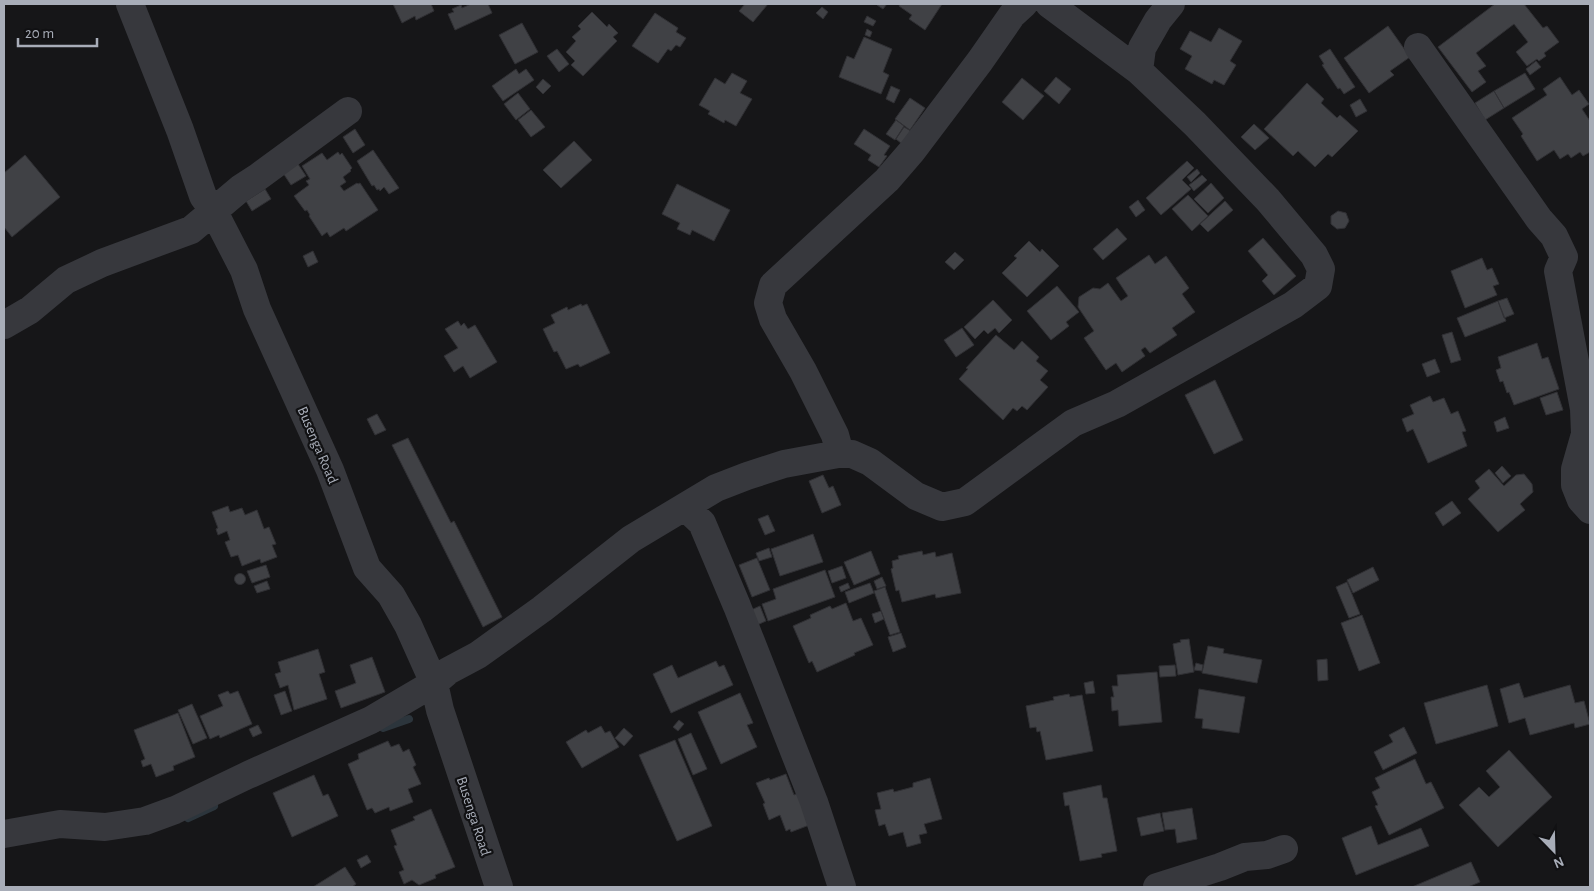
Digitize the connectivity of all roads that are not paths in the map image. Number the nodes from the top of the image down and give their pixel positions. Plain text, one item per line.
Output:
1 (130, 4) edge
2 (1024, 4) edge
3 (1049, 4) edge
4 (1171, 4) edge
5 (1418, 47) dead end
6 (1138, 71) junction
7 (348, 110) dead end
8 (213, 210) junction
9 (4, 324) edge
10 (838, 454) junction
11 (685, 507) junction
12 (1590, 510) edge
13 (434, 683) junction
14 (4, 834) edge
15 (1284, 849) dead end
16 (499, 887) edge
17 (842, 887) edge
18 (1157, 887) edge

1 - 8 street, Busenga Road
2 - 10 street
3 - 6 street
4 - 6 street
5 - 12 street
6 - 10 street
7 - 8 street
8 - 9 street
8 - 13 street, Busenga Road
10 - 11 street
11 - 13 street
11 - 17 street
13 - 14 street
13 - 16 street, Busenga Road
15 - 18 street

